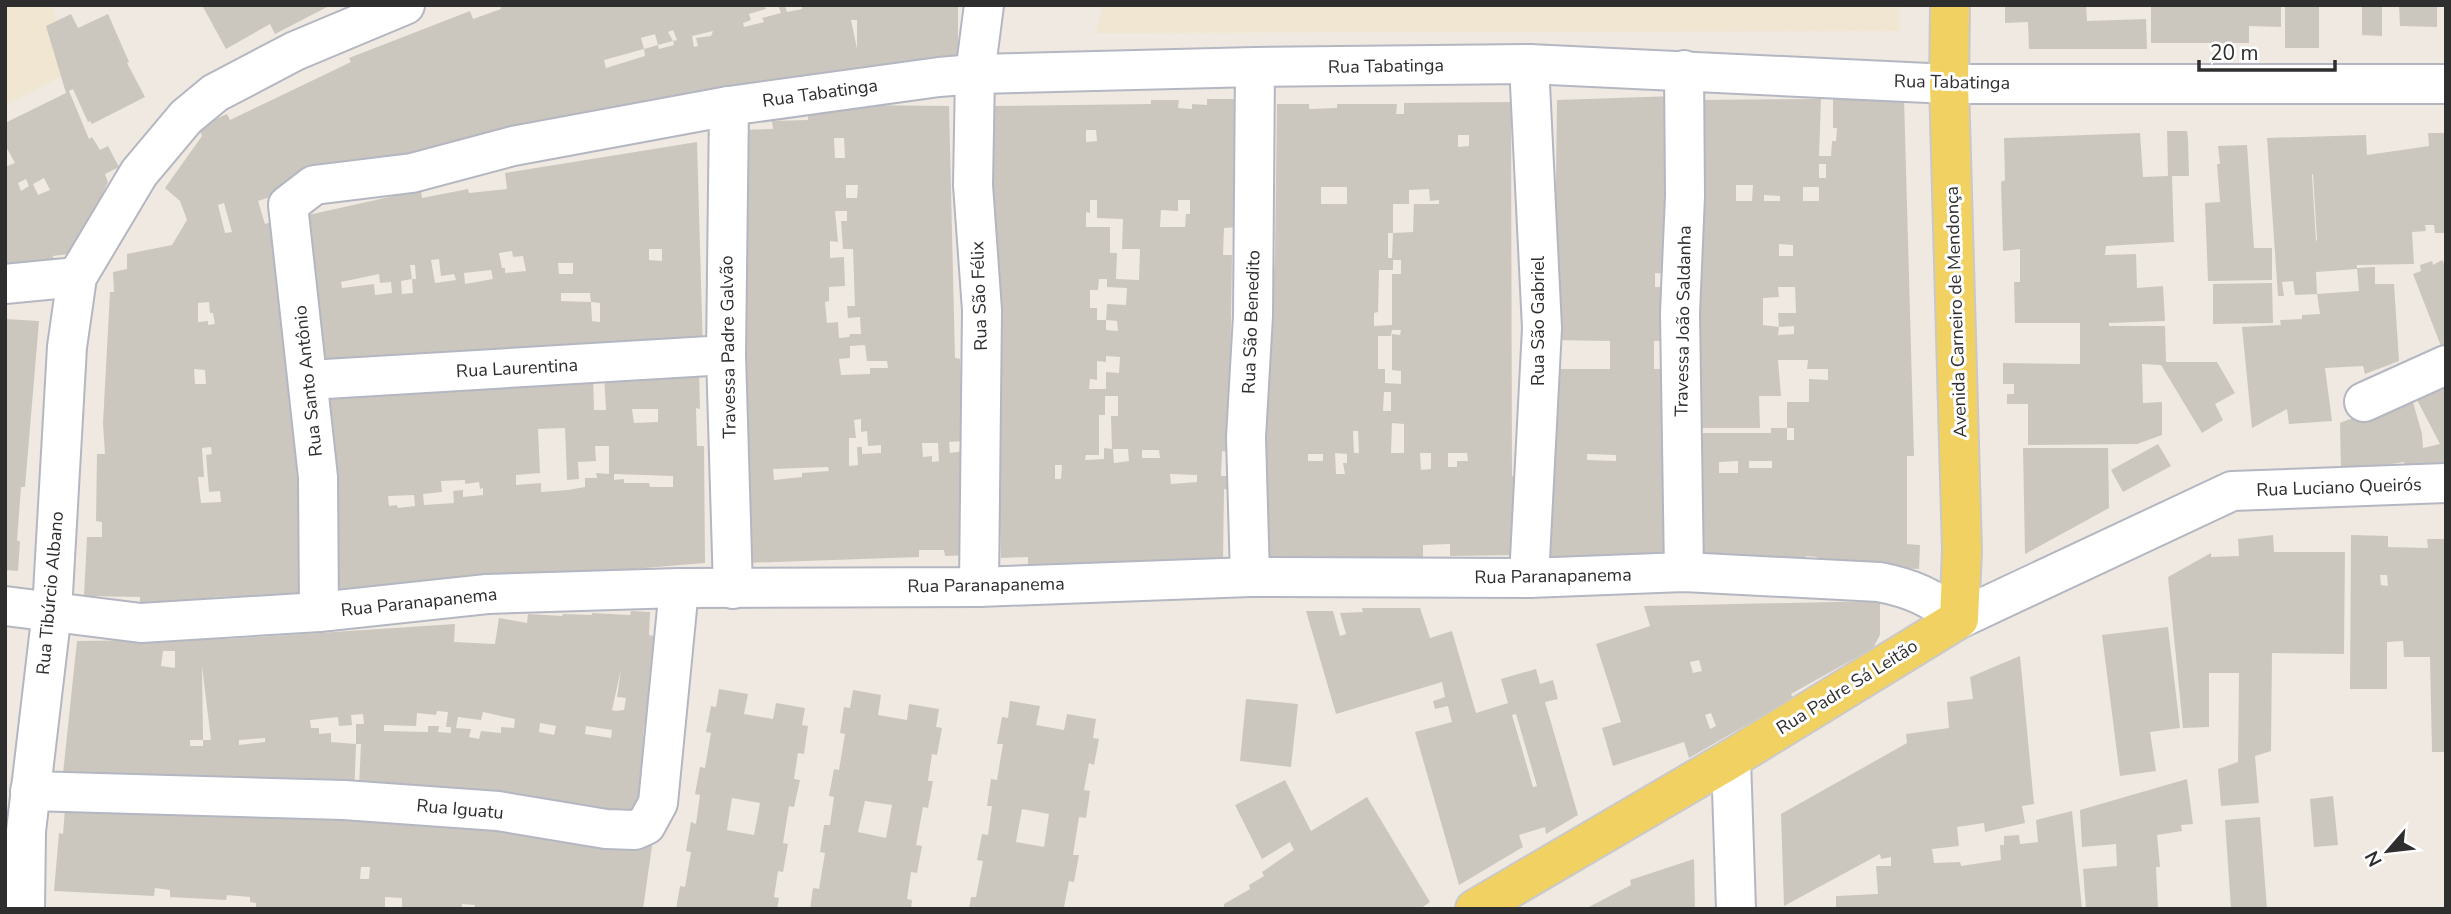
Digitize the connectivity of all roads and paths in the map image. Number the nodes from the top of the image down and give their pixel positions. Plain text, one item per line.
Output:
1 (405, 5) edge
2 (984, 5) edge
3 (1951, 5) edge
4 (1530, 64) junction
5 (1255, 67) junction
6 (1684, 70) junction
7 (975, 74) junction
8 (1949, 84) junction
9 (2446, 84) edge
10 (729, 106) junction
11 (335, 183) joint
12 (77, 277) junction
13 (5, 284) edge
14 (726, 355) junction
15 (2446, 365) edge
16 (309, 380) junction
17 (2364, 402) dead end
18 (2446, 483) edge
19 (2232, 491) joint
20 (1684, 572) junction
21 (1250, 577) junction
22 (1529, 578) junction
23 (979, 587) junction
24 (679, 588) junction
25 (733, 589) junction
26 (5, 606) edge
27 (52, 611) junction
28 (319, 612) junction
29 (1959, 619) junction
30 (1731, 759) junction
31 (30, 791) junction
32 (16, 831) edge
33 (25, 909) edge
34 (1475, 909) edge
35 (1736, 909) edge

1 - 12 street
2 - 7 street, Rua São Félix
3 - 8 main road, Avenida Carneiro de Mendonça
4 - 5 street, Rua Tabatinga
4 - 6 street, Rua Tabatinga
4 - 22 street, Rua São Gabriel
5 - 7 street, Rua Tabatinga
5 - 21 street, Rua São Benedito
6 - 8 street, Rua Tabatinga
6 - 20 street, Travessa João Saldanha
7 - 10 street, Rua Tabatinga
7 - 23 street, Rua São Félix
8 - 9 street, Rua Tabatinga
8 - 29 main road, Avenida Carneiro de Mendonça
10 - 11 street, Rua Tabatinga
10 - 14 street, Travessa Padre Galvão
11 - 16 street, Rua Santo Antônio
12 - 13 street
12 - 27 street, Rua Tibúrcio Albano
14 - 16 street, Rua Laurentina
14 - 25 street, Travessa Padre Galvão
15 - 17 street
16 - 28 street, Rua Santo Antônio
18 - 19 street, Rua Luciano Queirós
19 - 29 street, Rua Padre Sá Leitão
20 - 22 street, Rua Paranapanema
20 - 29 street, Rua Paranapanema
21 - 22 street, Rua Paranapanema
21 - 23 street, Rua Paranapanema
23 - 25 street, Rua Paranapanema
24 - 25 street, Rua Paranapanema
24 - 28 street, Rua Paranapanema
24 - 31 street, Rua Iguatu
26 - 27 street, Rua Paranapanema
27 - 28 street, Rua Paranapanema
27 - 31 street, Rua Tibúrcio Albano
29 - 30 main road, Rua Padre Sá Leitão
30 - 34 main road, Rua Padre Sá Leitão
30 - 35 street
31 - 32 street, Rua Tibúrcio Albano
32 - 33 street, Rua Tibúrcio Albano

